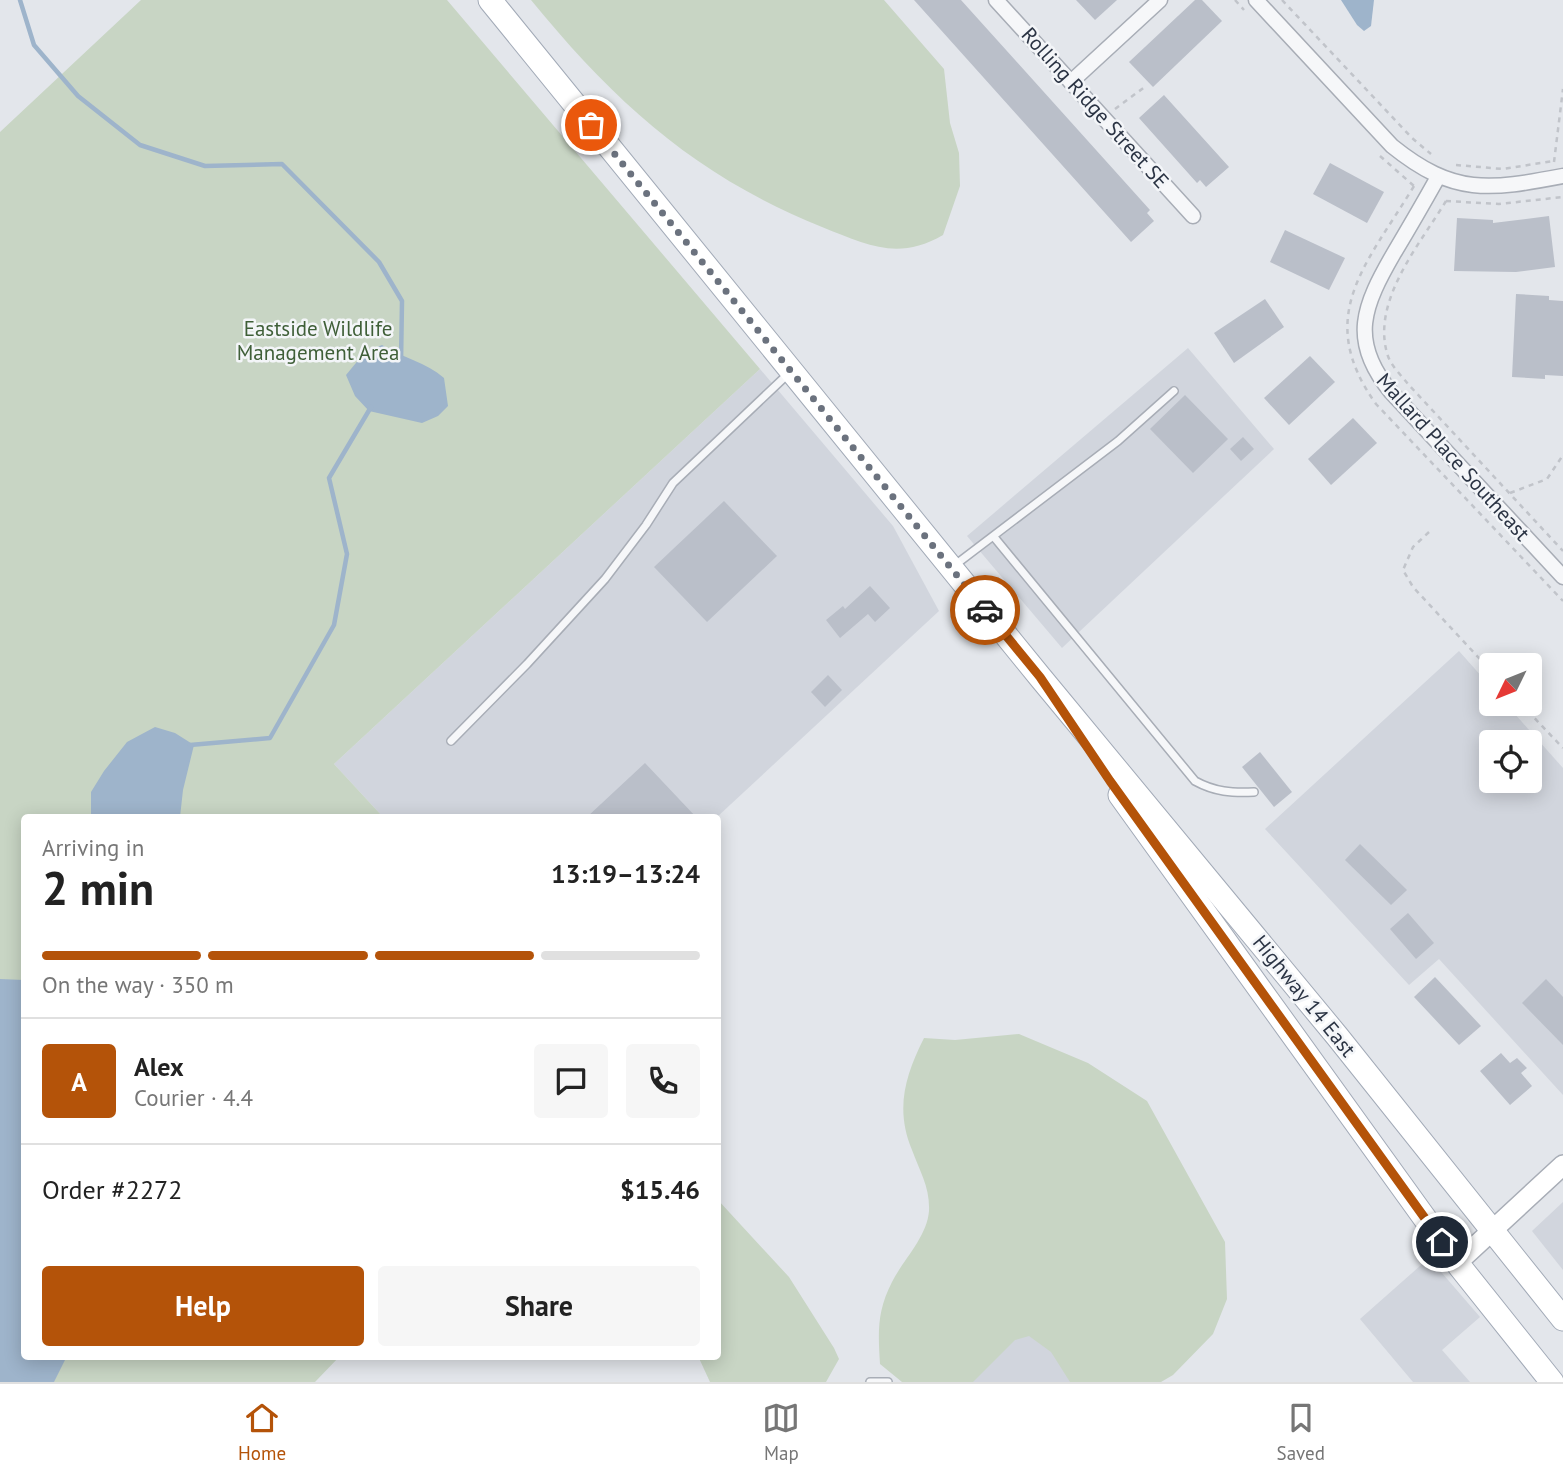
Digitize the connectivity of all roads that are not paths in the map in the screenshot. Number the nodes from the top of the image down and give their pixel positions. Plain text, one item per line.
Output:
1 (490, 0) edge
2 (996, 0) edge
3 (1160, 0) edge
4 (1256, 0) edge
5 (1071, 82) junction
6 (1563, 176) edge
7 (1438, 177) junction
8 (1194, 216) dead end
9 (791, 371) junction
10 (1174, 391) dead end
11 (994, 537) junction
12 (951, 568) junction
13 (1563, 577) edge
14 (1040, 677) junction
15 (451, 741) dead end
16 (1254, 792) dead end
17 (1563, 1165) edge
18 (1493, 1230) junction
19 (1457, 1263) junction
20 (1563, 1319) edge
21 (870, 1382) edge
22 (888, 1382) edge
23 (1552, 1382) edge

1 - 9 main road, Highway 14 East
2 - 5 street, Rolling Ridge Street SE
3 - 5 street
4 - 7 street
5 - 8 street, Rolling Ridge Street SE
6 - 7 street
7 - 13 street, Mallard Place Southeast
9 - 12 main road, Highway 14 East
9 - 15 lane
10 - 11 lane
11 - 12 lane
11 - 16 lane
12 - 14 main road, Highway 14 East
14 - 18 main road, Highway 14 East
14 - 19 main road, Highway 14 East
17 - 18 street
18 - 19 street
18 - 20 main road, Highway 14 East
19 - 23 main road, Highway 14 East
21 - 22 lane

